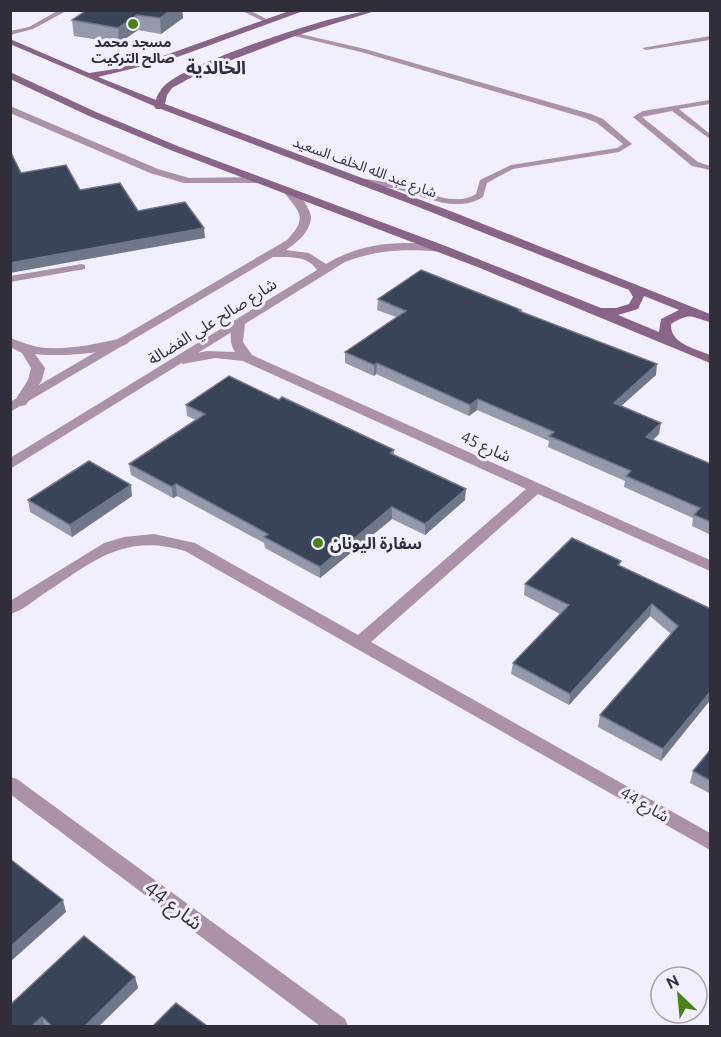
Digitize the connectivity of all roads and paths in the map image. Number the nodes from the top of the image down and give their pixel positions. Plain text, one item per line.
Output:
1 (65, 10) edge
2 (243, 10) edge
3 (302, 10) edge
4 (374, 10) edge
5 (267, 21) junction
6 (10, 33) edge
7 (292, 34) junction
8 (711, 38) edge
9 (10, 41) edge
10 (646, 48) dead end
11 (170, 65) junction
12 (200, 69) junction
13 (10, 75) edge
14 (84, 76) junction
15 (711, 102) edge
16 (159, 106) junction
17 (673, 108) junction
18 (10, 109) edge
19 (711, 137) edge
20 (711, 168) edge
21 (259, 180) junction
22 (366, 182) junction
23 (288, 191) junction
24 (444, 249) junction
25 (272, 255) junction
26 (82, 267) dead end
27 (323, 271) junction
28 (10, 279) edge
29 (633, 287) junction
30 (597, 310) junction
31 (693, 311) junction
32 (711, 318) edge
33 (239, 324) junction
34 (123, 342) junction
35 (673, 343) junction
36 (15, 344) edge
37 (247, 358) junction
38 (711, 359) edge
39 (183, 360) junction
40 (16, 405) edge
41 (10, 465) edge
42 (536, 488) junction
43 (711, 567) edge
44 (15, 600) edge
45 (359, 643) junction
46 (10, 784) edge
47 (711, 842) edge
48 (337, 1026) edge

1 - 6 lane
2 - 5 lane
3 - 5 main road
4 - 7 main road
5 - 11 main road
7 - 12 main road
7 - 22 lane
8 - 10 lane
9 - 14 main road, شارع عبد الله الخلف السعيد
11 - 12 main road
11 - 14 main road
12 - 16 main road
13 - 21 main road
14 - 16 main road, شارع عبد الله الخلف السعيد
15 - 17 lane
16 - 22 main road, شارع عبد الله الخلف السعيد
17 - 19 lane
17 - 20 lane
18 - 21 street
21 - 23 main road
22 - 29 main road, شارع عبد الله الخلف السعيد
23 - 24 main road
23 - 25 street, شارع صالح علي الفضالة
24 - 27 street, شارع صالح علي الفضالة
24 - 30 main road
25 - 27 street
25 - 34 street, شارع صالح علي الفضالة
26 - 28 lane
27 - 33 street, شارع صالح علي الفضالة
29 - 30 main road
29 - 31 main road, شارع عبد الله الخلف السعيد
30 - 35 main road
31 - 32 main road, شارع عبد الله الخلف السعيد
31 - 35 main road
33 - 37 street
33 - 39 street, شارع صالح علي الفضالة
34 - 36 street
34 - 40 street, شارع صالح علي الفضالة
35 - 38 main road
36 - 40 street
37 - 39 street, شارع 45
37 - 42 street, شارع 45
39 - 41 street, شارع صالح علي الفضالة
42 - 43 street, شارع 45
42 - 45 street
44 - 45 street, شارع 44
45 - 47 street, شارع 44
46 - 48 street, شارع 44

